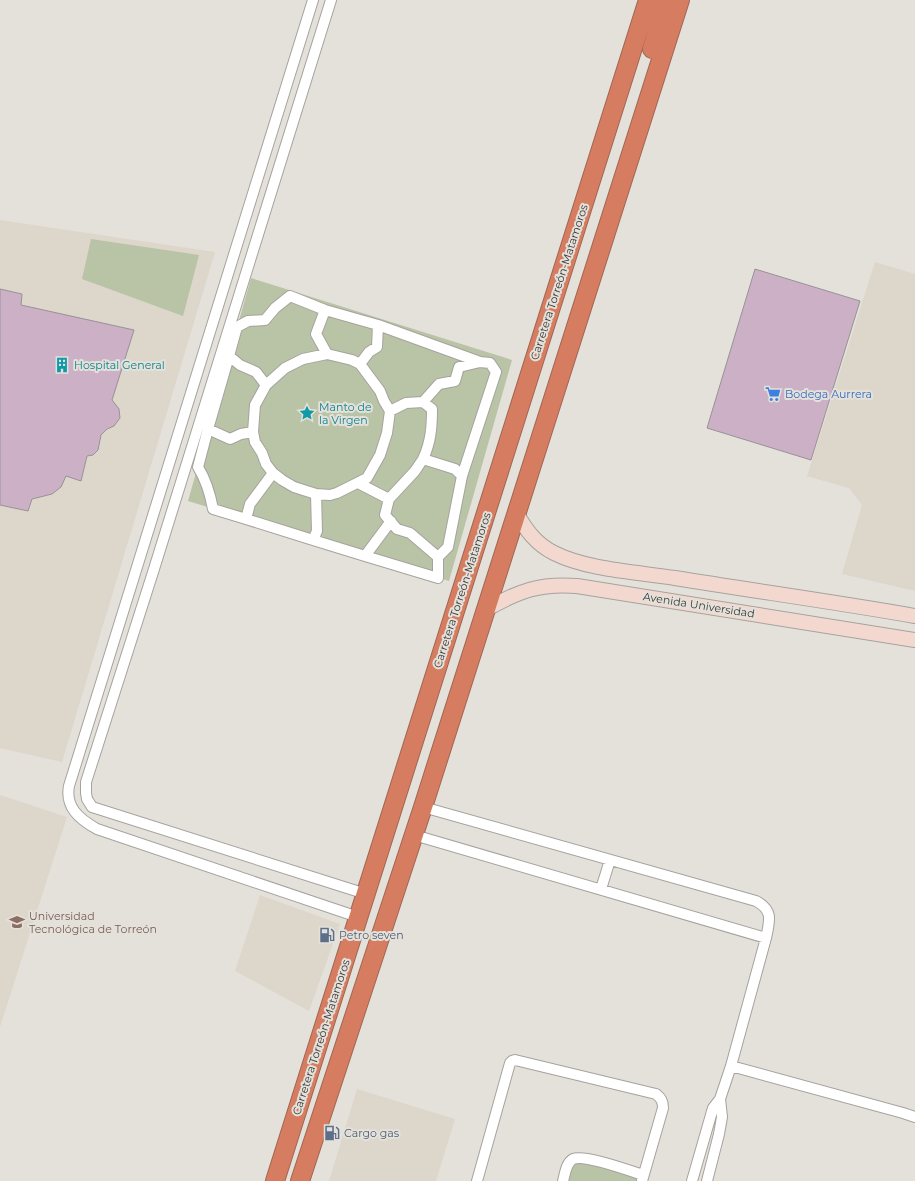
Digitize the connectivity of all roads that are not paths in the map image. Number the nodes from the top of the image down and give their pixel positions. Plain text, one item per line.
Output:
1 (313, 0) edge
2 (331, 0) edge
3 (636, 0) edge
4 (648, 0) edge
5 (666, 0) edge
6 (680, 0) edge
7 (641, 24) junction
8 (286, 86) junction
9 (302, 90) junction
10 (633, 149) junction
11 (324, 310) junction
12 (378, 325) junction
13 (327, 354) junction
14 (229, 356) junction
15 (480, 362) junction
16 (360, 364) junction
17 (266, 385) junction
18 (423, 402) junction
19 (390, 411) junction
20 (208, 429) junction
21 (253, 432) junction
22 (179, 435) junction
23 (193, 440) junction
24 (423, 458) junction
25 (273, 473) junction
26 (462, 476) junction
27 (358, 483) junction
28 (316, 494) junction
29 (389, 499) junction
30 (517, 514) junction
31 (246, 519) junction
32 (391, 521) junction
33 (313, 540) junction
34 (365, 556) junction
35 (438, 557) junction
36 (672, 578) junction
37 (668, 601) junction
38 (487, 609) junction
39 (915, 616) edge
40 (915, 640) edge
41 (423, 807) junction
42 (414, 835) junction
43 (610, 860) junction
44 (601, 889) junction
45 (366, 894) junction
46 (358, 917) junction
47 (766, 938) junction
48 (731, 1066) junction
49 (720, 1099) junction
50 (915, 1117) edge
51 (643, 1178) edge
52 (275, 1181) edge
53 (300, 1181) edge
54 (477, 1181) edge
55 (563, 1181) edge
56 (692, 1181) edge
57 (707, 1181) edge

1 - 8 street
2 - 9 street
3 - 7 highway
4 - 7 highway, Carretera Torreón-Matamoros
5 - 10 highway
6 - 10 highway
7 - 45 highway, Carretera Torreón-Matamoros
8 - 9 street
8 - 22 street
9 - 23 street
10 - 30 highway
11 - 12 street
11 - 13 street
11 - 14 street
12 - 15 street
12 - 16 street
13 - 16 street
13 - 17 street
14 - 17 street
14 - 20 street
15 - 18 street
15 - 26 street
16 - 19 street
17 - 21 street
18 - 19 street
18 - 24 street
19 - 27 street
20 - 21 street
20 - 31 street
21 - 25 street
22 - 23 street
22 - 46 street
23 - 45 street
24 - 26 street
24 - 29 street
25 - 28 street
25 - 31 street
26 - 35 street
27 - 28 street
27 - 29 street
28 - 33 street
29 - 32 street
30 - 36 main road, Avenida Universidad
30 - 38 highway
31 - 33 street
32 - 34 street
32 - 35 street
33 - 34 street
34 - 35 street
36 - 37 main road
36 - 39 main road, Avenida Universidad
37 - 38 main road, Avenida Universidad
37 - 40 main road, Avenida Universidad
38 - 41 highway
41 - 42 highway
41 - 43 street
42 - 44 street
42 - 53 highway
43 - 44 street
43 - 47 street
44 - 47 street
45 - 46 highway, Carretera Torreón-Matamoros
46 - 52 highway, Carretera Torreón-Matamoros
47 - 48 street
48 - 49 street
48 - 50 street
49 - 56 street
49 - 57 street
51 - 54 street
51 - 55 street

